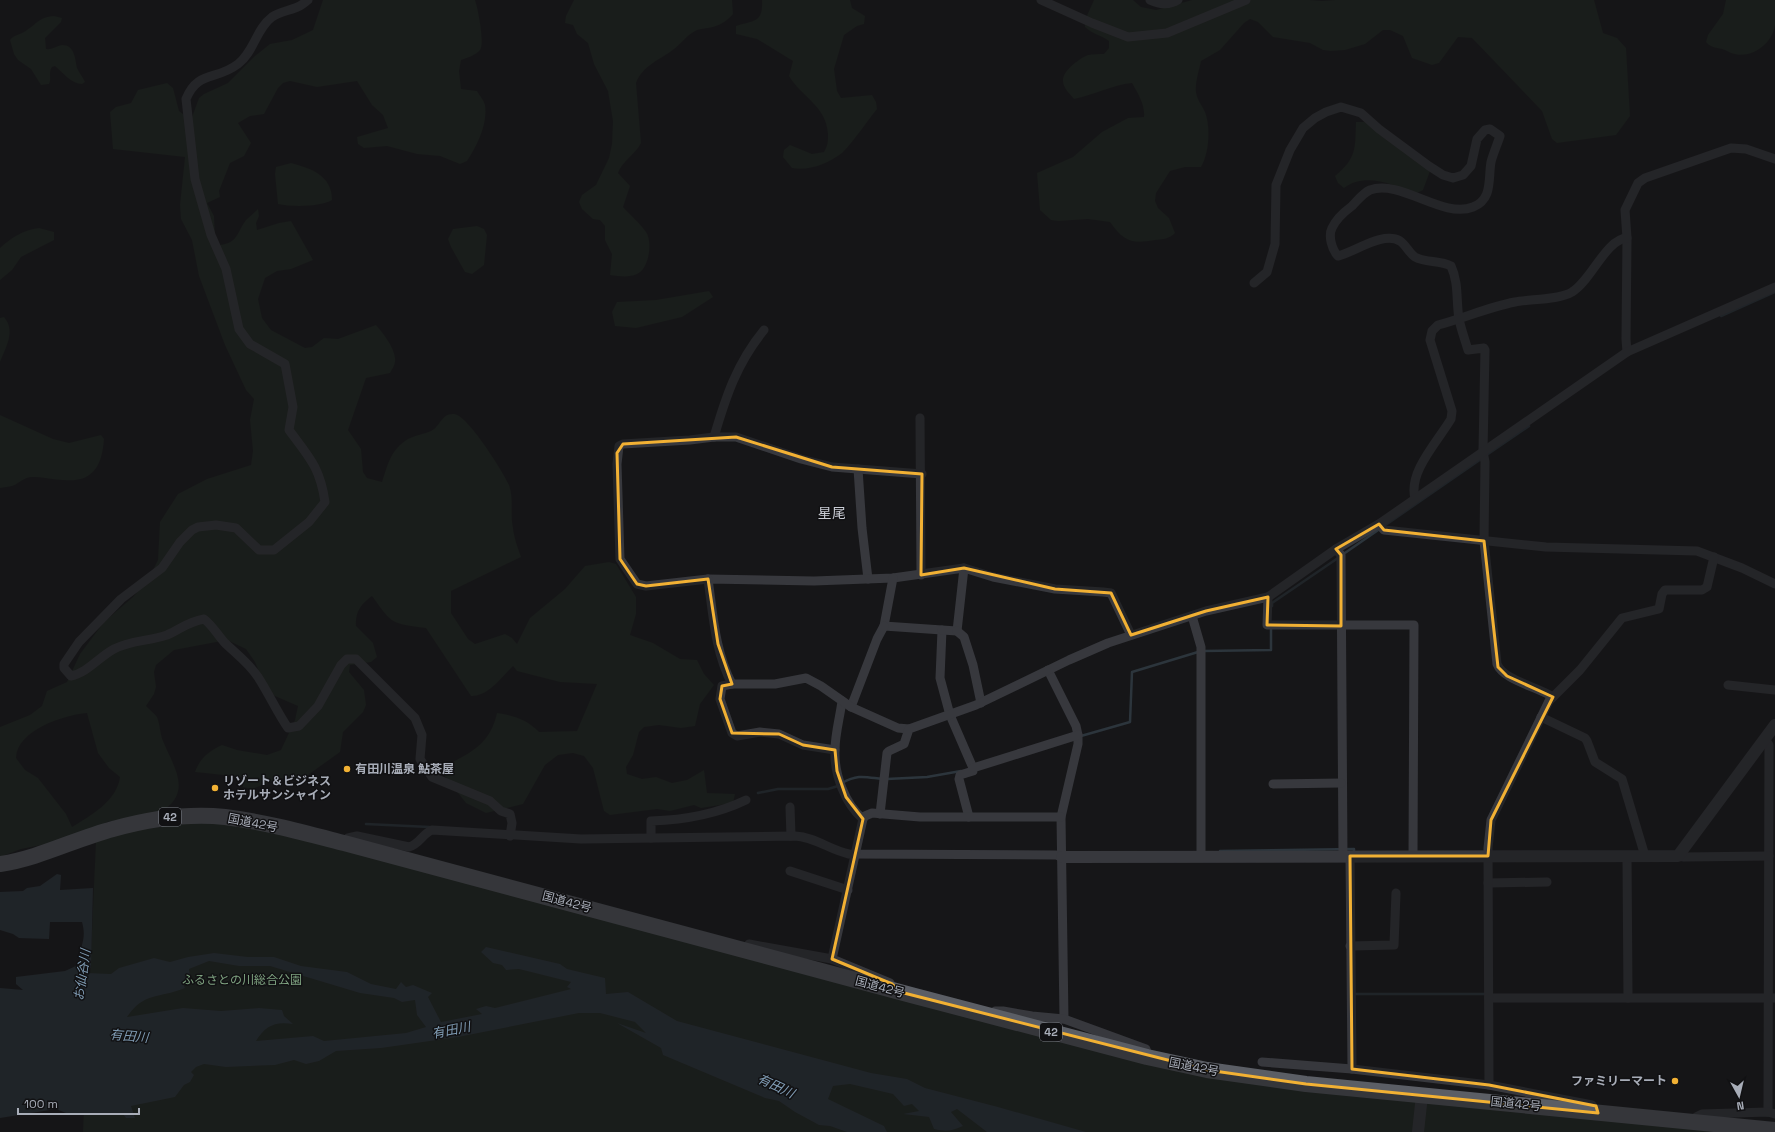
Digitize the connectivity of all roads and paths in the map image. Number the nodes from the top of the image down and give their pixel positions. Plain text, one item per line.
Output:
1 (308, 0) edge
2 (1042, 0) edge
3 (1150, 0) edge
4 (1178, 0) edge
5 (1246, 0) edge
6 (1775, 159) edge
7 (1627, 238) junction
8 (1254, 283) dead end
9 (1775, 287) edge
10 (1459, 319) junction
11 (764, 330) dead end
12 (1627, 352) junction
13 (920, 418) dead end
14 (714, 437) junction
15 (1483, 451) junction
16 (858, 470) junction
17 (922, 474) junction
18 (1415, 498) junction
19 (1378, 524) junction
20 (1484, 541) junction
21 (1336, 549) junction
22 (1714, 557) junction
23 (964, 568) junction
24 (921, 575) junction
25 (893, 578) junction
26 (868, 579) junction
27 (708, 580) junction
28 (1775, 584) edge
29 (1268, 597) junction
30 (1192, 616) junction
31 (884, 626) junction
32 (1341, 626) junction
33 (942, 630) junction
34 (957, 631) junction
35 (1131, 636) junction
36 (1048, 670) junction
37 (732, 684) junction
38 (1728, 685) dead end
39 (1775, 690) edge
40 (1553, 697) junction
41 (842, 701) junction
42 (981, 703) junction
43 (851, 707) junction
44 (950, 715) junction
45 (1542, 717) junction
46 (1775, 725) edge
47 (909, 729) junction
48 (1078, 735) junction
49 (1770, 743) edge
50 (835, 750) junction
51 (973, 768) junction
52 (1341, 783) junction
53 (1273, 784) dead end
54 (746, 800) dead end
55 (790, 806) dead end
56 (1772, 811) edge
57 (880, 814) junction
58 (969, 817) junction
59 (1061, 817) junction
60 (863, 819) junction
61 (510, 836) junction
62 (791, 836) junction
63 (651, 838) junction
64 (344, 843) junction
65 (855, 854) junction
66 (1201, 856) junction
67 (1346, 856) junction
68 (1413, 856) junction
69 (1488, 856) junction
70 (1627, 856) junction
71 (1645, 856) junction
72 (1678, 856) junction
73 (1769, 856) junction
74 (1062, 857) junction
75 (0, 864) edge
76 (790, 871) dead end
77 (1547, 882) dead end
78 (1488, 883) junction
79 (848, 890) junction
80 (1396, 893) dead end
81 (725, 946) junction
82 (1350, 946) junction
83 (832, 959) junction
84 (900, 992) junction
85 (1489, 998) junction
86 (1628, 998) junction
87 (1772, 998) edge
88 (989, 1016) junction
89 (1064, 1019) junction
90 (1147, 1057) junction
91 (1262, 1062) dead end
92 (1352, 1070) junction
93 (1489, 1085) junction
94 (1422, 1099) junction
95 (1598, 1113) junction
96 (1772, 1113) edge
97 (1694, 1122) junction
98 (1775, 1130) edge
99 (1418, 1132) edge

1 - 61 street
2 - 5 street
3 - 4 street
6 - 7 street
7 - 10 street
7 - 12 street
8 - 10 street
9 - 12 street
10 - 15 street
10 - 18 street
11 - 14 street
12 - 15 street
13 - 17 street
14 - 16 street
14 - 27 street
15 - 18 street
15 - 20 street
16 - 17 street
16 - 26 street
17 - 24 street
18 - 19 street
19 - 20 street
19 - 21 street
20 - 22 street
20 - 40 street
21 - 29 street
21 - 32 street
22 - 28 street
22 - 40 street
23 - 24 street
23 - 34 street
23 - 35 street
24 - 25 street
25 - 26 street
25 - 31 street
26 - 27 street
27 - 37 street
29 - 30 street
29 - 32 street
30 - 35 street
30 - 66 street
31 - 33 street
31 - 43 street
32 - 52 street
32 - 68 street
33 - 34 street
33 - 44 street
34 - 42 street
35 - 36 street
36 - 42 street
36 - 48 street
37 - 41 street
37 - 50 street
38 - 39 street
40 - 45 street
41 - 43 street
41 - 50 street
42 - 44 street
43 - 47 street
44 - 47 street
44 - 51 street
45 - 69 street
45 - 71 street
46 - 49 street
47 - 57 street
48 - 51 street
48 - 59 street
49 - 56 street
49 - 72 street
50 - 60 street
51 - 58 street
52 - 53 street
52 - 67 street
54 - 63 street
55 - 62 street
56 - 73 street
57 - 58 street
57 - 60 street
58 - 59 street
59 - 74 street
60 - 65 street
61 - 63 street
61 - 64 street
62 - 63 street
62 - 65 street
64 - 75 highway, 国道42号 / 42
64 - 81 highway, 国道42号 / 42
65 - 74 street
65 - 79 street
66 - 67 street
66 - 74 street
67 - 68 street
67 - 82 street
68 - 69 street
69 - 70 street
69 - 78 street
70 - 71 street
70 - 86 street
71 - 72 street
72 - 73 street
73 - 87 street
74 - 89 street
76 - 79 street
77 - 78 street
78 - 85 street
79 - 83 street
80 - 82 street
81 - 83 street
81 - 84 highway, 国道42号 / 42
82 - 92 street
83 - 84 street
84 - 88 highway, 国道42号 / 42
85 - 86 street
85 - 93 street
86 - 87 street
87 - 96 street
88 - 89 street
88 - 90 highway, 国道42号 / 42
89 - 90 street
90 - 94 highway, 国道42号 / 42
91 - 92 street
92 - 93 street
93 - 95 street
94 - 95 highway, 国道42号 / 42
94 - 99 street
95 - 97 highway, 国道42号 / 42
96 - 97 street
97 - 98 highway, 国道42号 / 42

